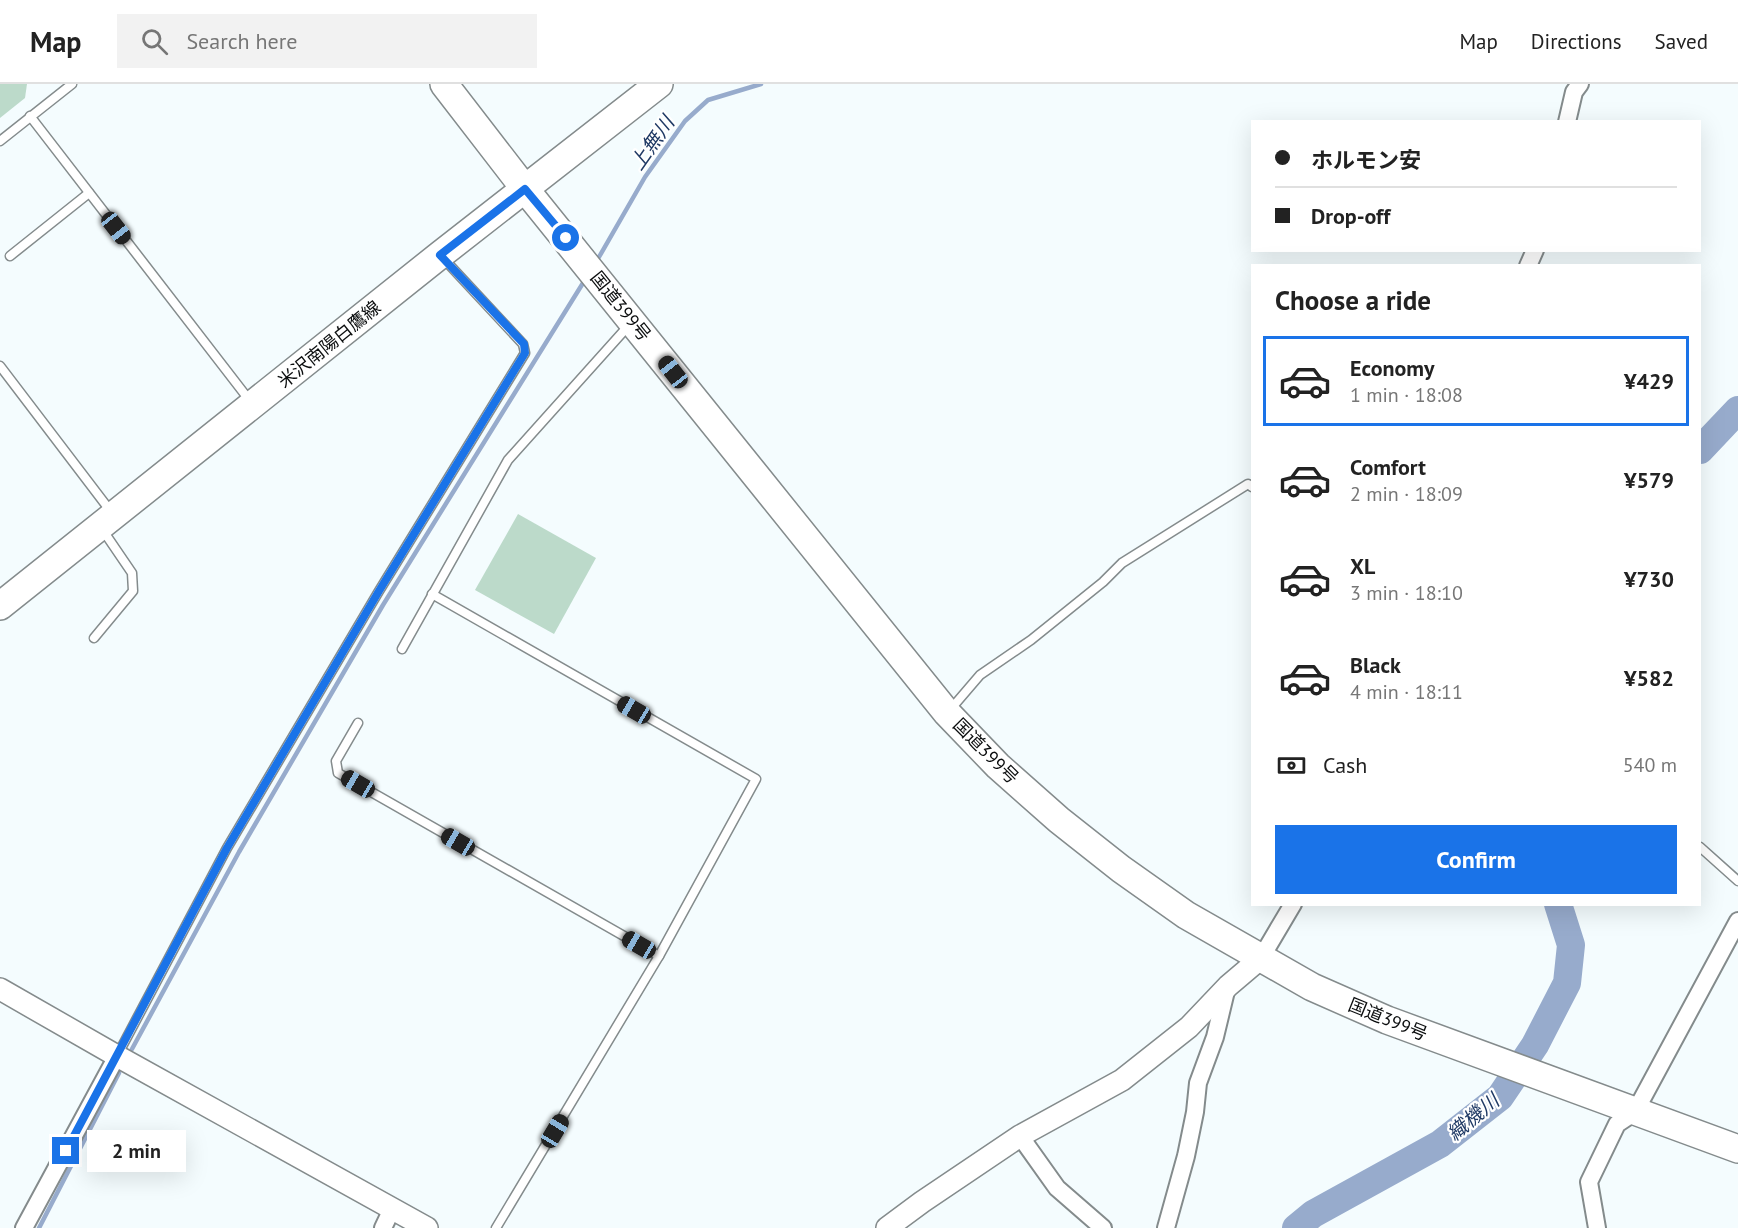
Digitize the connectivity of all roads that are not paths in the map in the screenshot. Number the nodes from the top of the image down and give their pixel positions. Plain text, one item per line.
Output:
1 (72, 84) edge
2 (444, 84) edge
3 (659, 84) edge
4 (1580, 84) edge
5 (30, 116) junction
6 (1567, 120) edge
7 (0, 141) edge
8 (525, 189) junction
9 (88, 193) junction
10 (440, 255) junction
11 (10, 256) dead end
12 (633, 321) junction
13 (0, 366) edge
14 (254, 405) junction
15 (1251, 486) edge
16 (107, 521) junction
17 (432, 594) junction
18 (0, 606) edge
19 (94, 638) dead end
20 (402, 649) dead end
21 (947, 713) junction
22 (358, 723) dead end
23 (1701, 848) edge
24 (1738, 881) edge
25 (1292, 906) edge
26 (1738, 921) edge
27 (659, 956) junction
28 (1261, 958) junction
29 (1228, 986) junction
30 (0, 988) edge
31 (117, 1056) junction
32 (1635, 1112) junction
33 (1020, 1136) junction
34 (1738, 1149) edge
35 (392, 1209) junction
36 (24, 1228) edge
37 (383, 1228) edge
38 (427, 1228) edge
39 (496, 1228) edge
40 (887, 1228) edge
41 (1103, 1228) edge
42 (1166, 1228) edge
43 (1597, 1228) edge

1 - 5 lane
2 - 8 main road, 国道399号
3 - 8 main road, 米沢南陽白鷹線
4 - 6 street
5 - 7 lane
5 - 9 lane
8 - 10 main road, 米沢南陽白鷹線
8 - 12 main road, 国道399号
9 - 11 lane
9 - 14 lane
10 - 14 main road, 米沢南陽白鷹線
10 - 31 lane
12 - 17 lane
12 - 21 main road, 国道399号
13 - 16 lane
14 - 16 main road, 米沢南陽白鷹線
15 - 21 lane
16 - 18 main road, 米沢南陽白鷹線
16 - 19 lane
17 - 20 lane
17 - 27 lane
21 - 28 main road, 国道399号
22 - 27 lane
23 - 24 lane
25 - 28 street
26 - 32 street
27 - 39 lane
28 - 29 street
28 - 32 main road, 国道399号
29 - 33 street
29 - 42 street
30 - 31 street
31 - 35 street
31 - 36 street
32 - 34 main road, 国道399号
32 - 43 street
33 - 40 street
33 - 41 street
35 - 37 street
35 - 38 street

